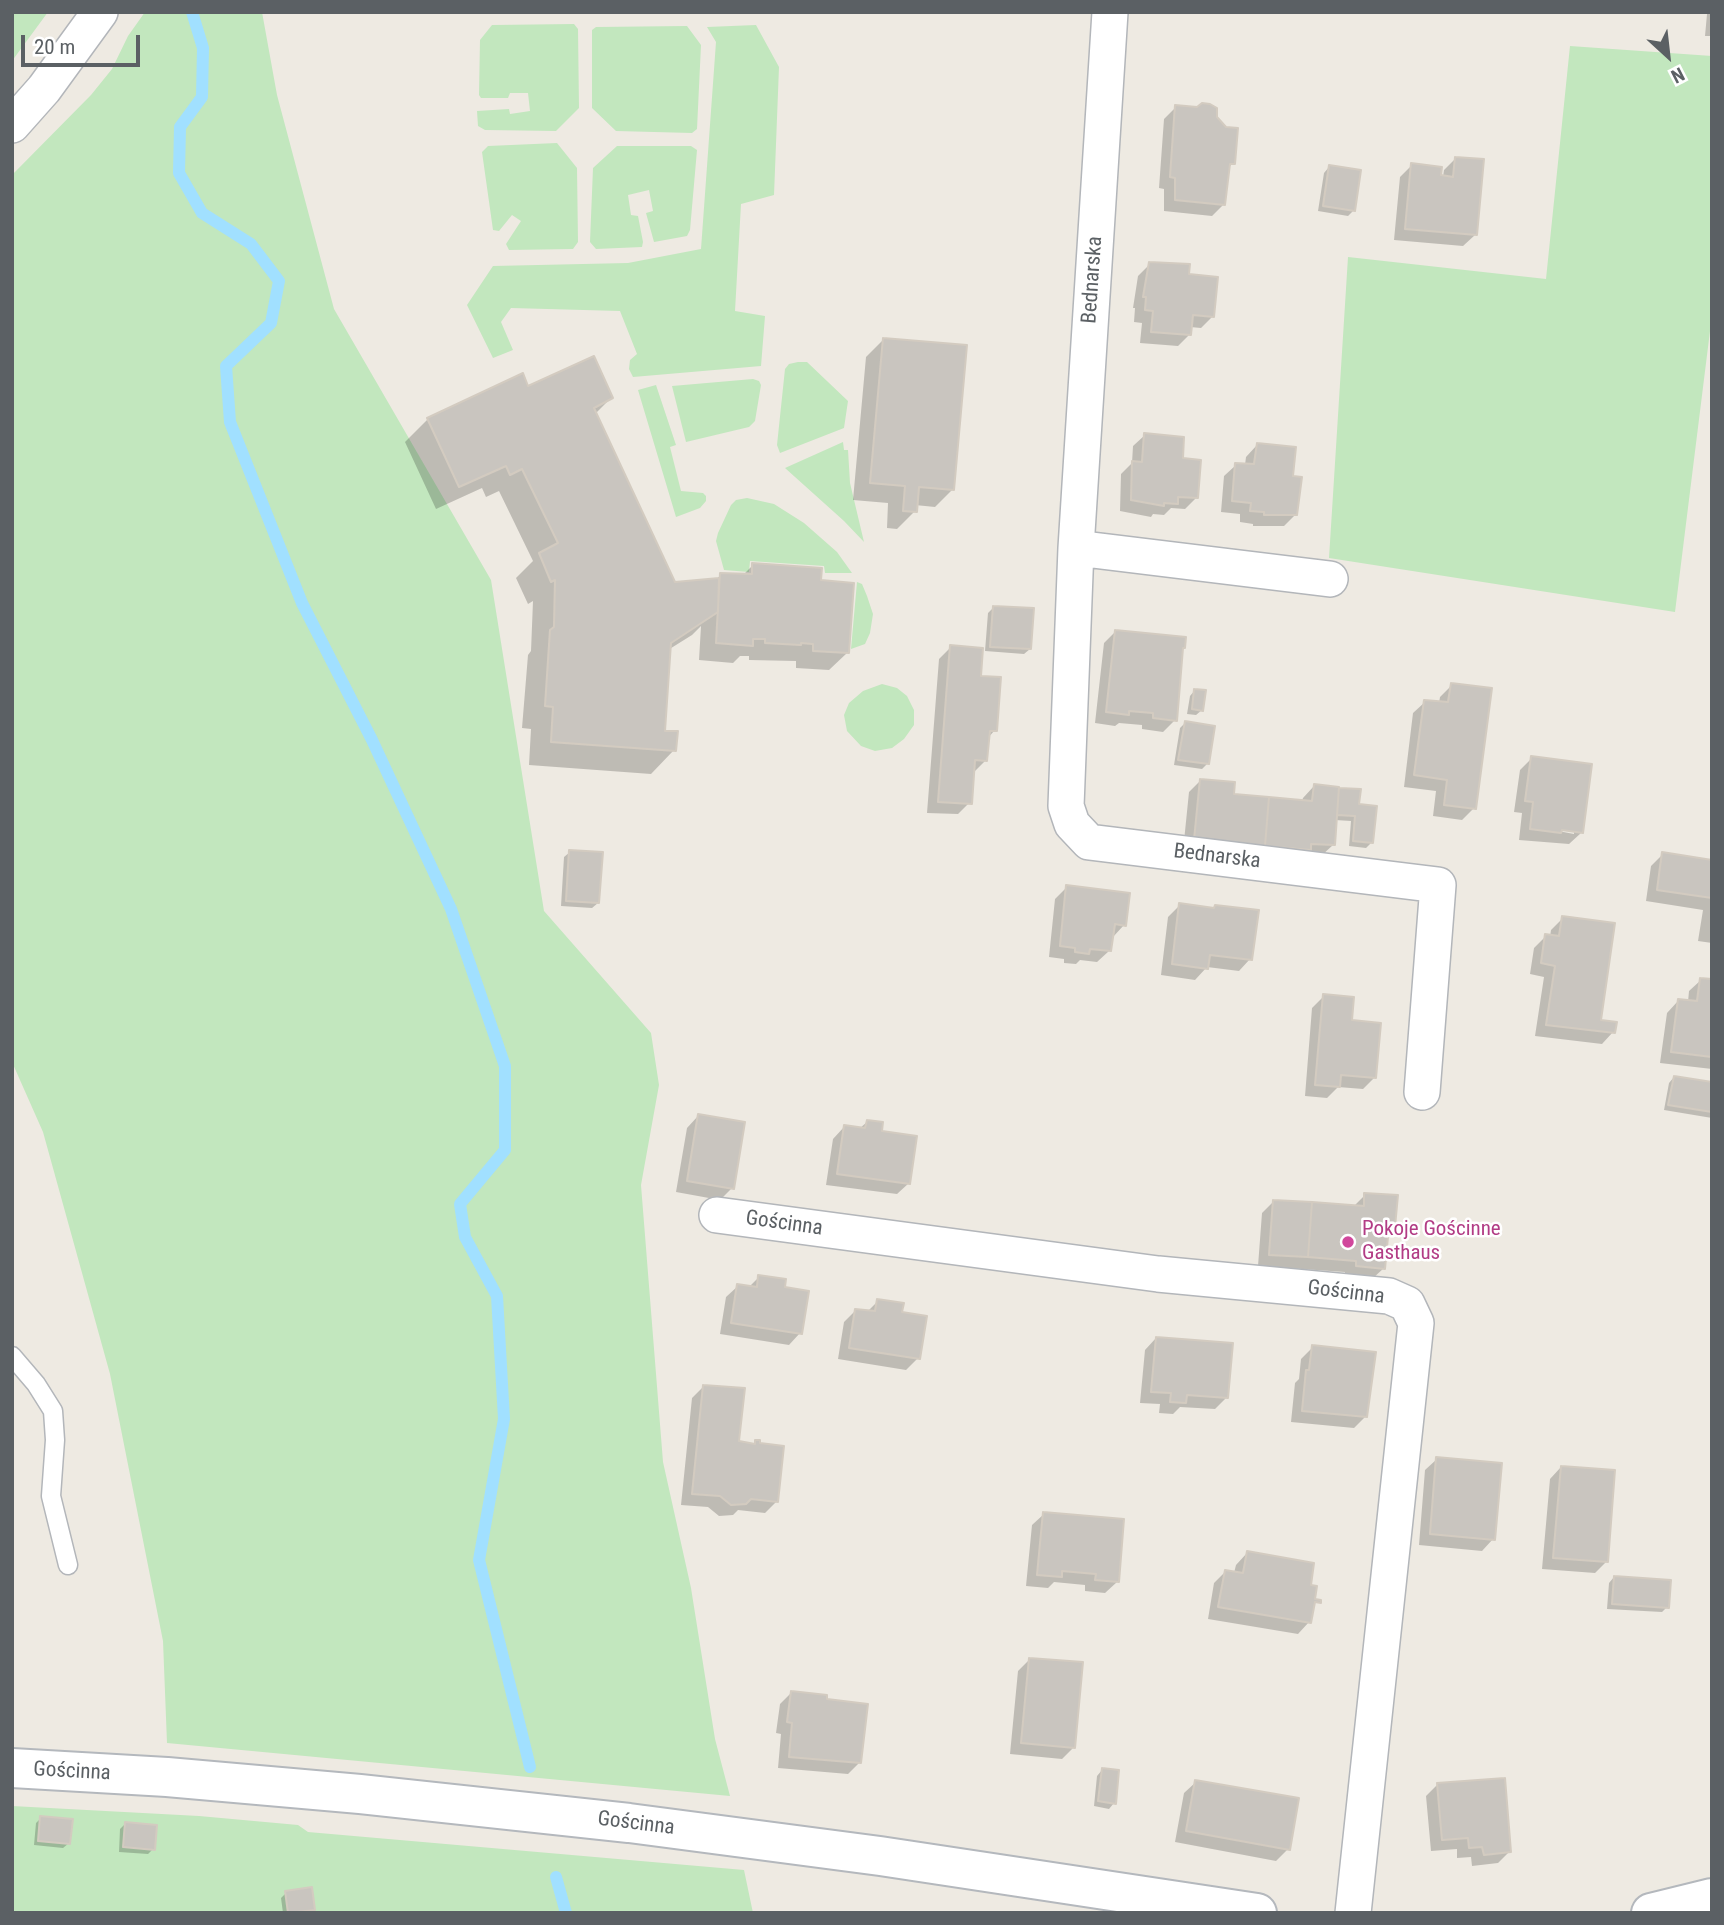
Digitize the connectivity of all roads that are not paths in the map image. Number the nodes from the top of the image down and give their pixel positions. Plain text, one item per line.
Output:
1 (100, 12) edge
2 (1110, 12) edge
3 (12, 125) edge
4 (1076, 548) junction
5 (1330, 579) dead end
6 (1422, 1092) dead end
7 (717, 1215) dead end
8 (12, 1356) edge
9 (68, 1565) dead end
10 (12, 1768) edge
11 (1712, 1898) edge
12 (1257, 1913) edge
13 (1353, 1913) edge
14 (1651, 1913) edge

1 - 3 street
2 - 4 street, Bednarska
4 - 5 street
4 - 6 street, Bednarska
7 - 13 street, Gościnna
8 - 9 lane
10 - 12 street, Gościnna
11 - 14 street

